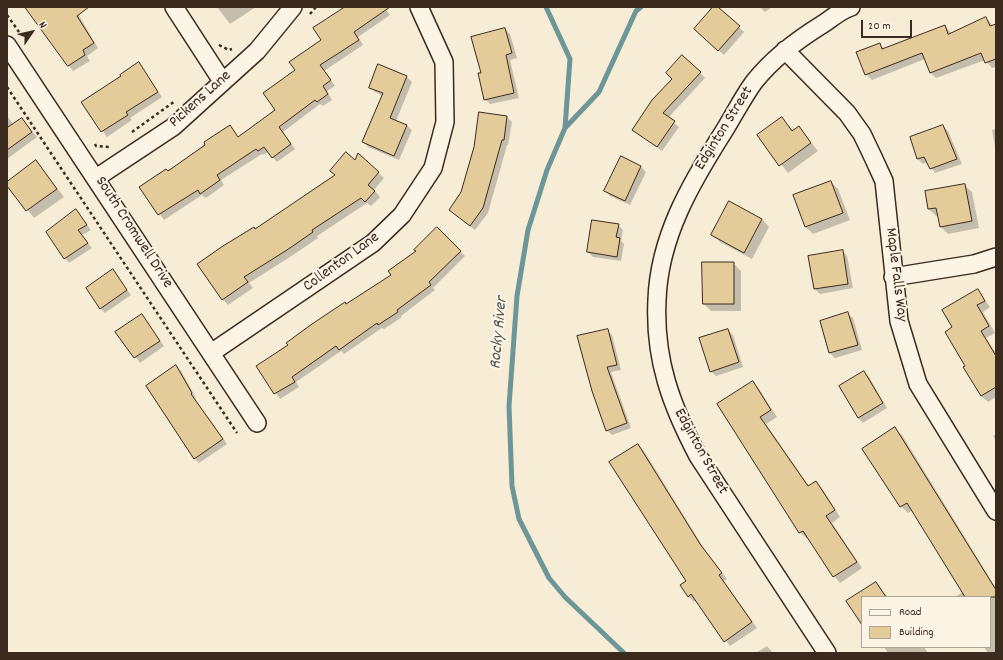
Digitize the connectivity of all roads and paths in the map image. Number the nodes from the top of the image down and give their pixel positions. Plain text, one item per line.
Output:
1 (174, 7) edge
2 (316, 7) edge
3 (419, 7) edge
4 (852, 7) edge
5 (300, 12) edge
6 (7, 14) edge
7 (20, 33) dead end
8 (786, 50) junction
9 (9, 52) edge
10 (222, 81) junction
11 (7, 88) edge
12 (178, 99) dead end
13 (130, 134) dead end
14 (92, 140) dead end
15 (114, 145) dead end
16 (96, 178) junction
17 (996, 257) edge
18 (893, 277) junction
19 (211, 354) junction
20 (257, 423) dead end
21 (237, 433) dead end
22 (996, 511) edge
23 (827, 653) edge

1 - 10 street
2 - 5 path
3 - 19 street, Collenton Lane
4 - 8 street, Edginton Street
5 - 10 street, Pickens Lane
6 - 7 path
8 - 18 street, Maple Falls Way
8 - 23 street, Edginton Street
9 - 16 street, South Cromwell Drive
10 - 16 street, Pickens Lane
11 - 21 path
12 - 13 path
14 - 15 path
16 - 19 street, South Cromwell Drive
17 - 18 street
18 - 22 street, Maple Falls Way
19 - 20 street, South Cromwell Drive

